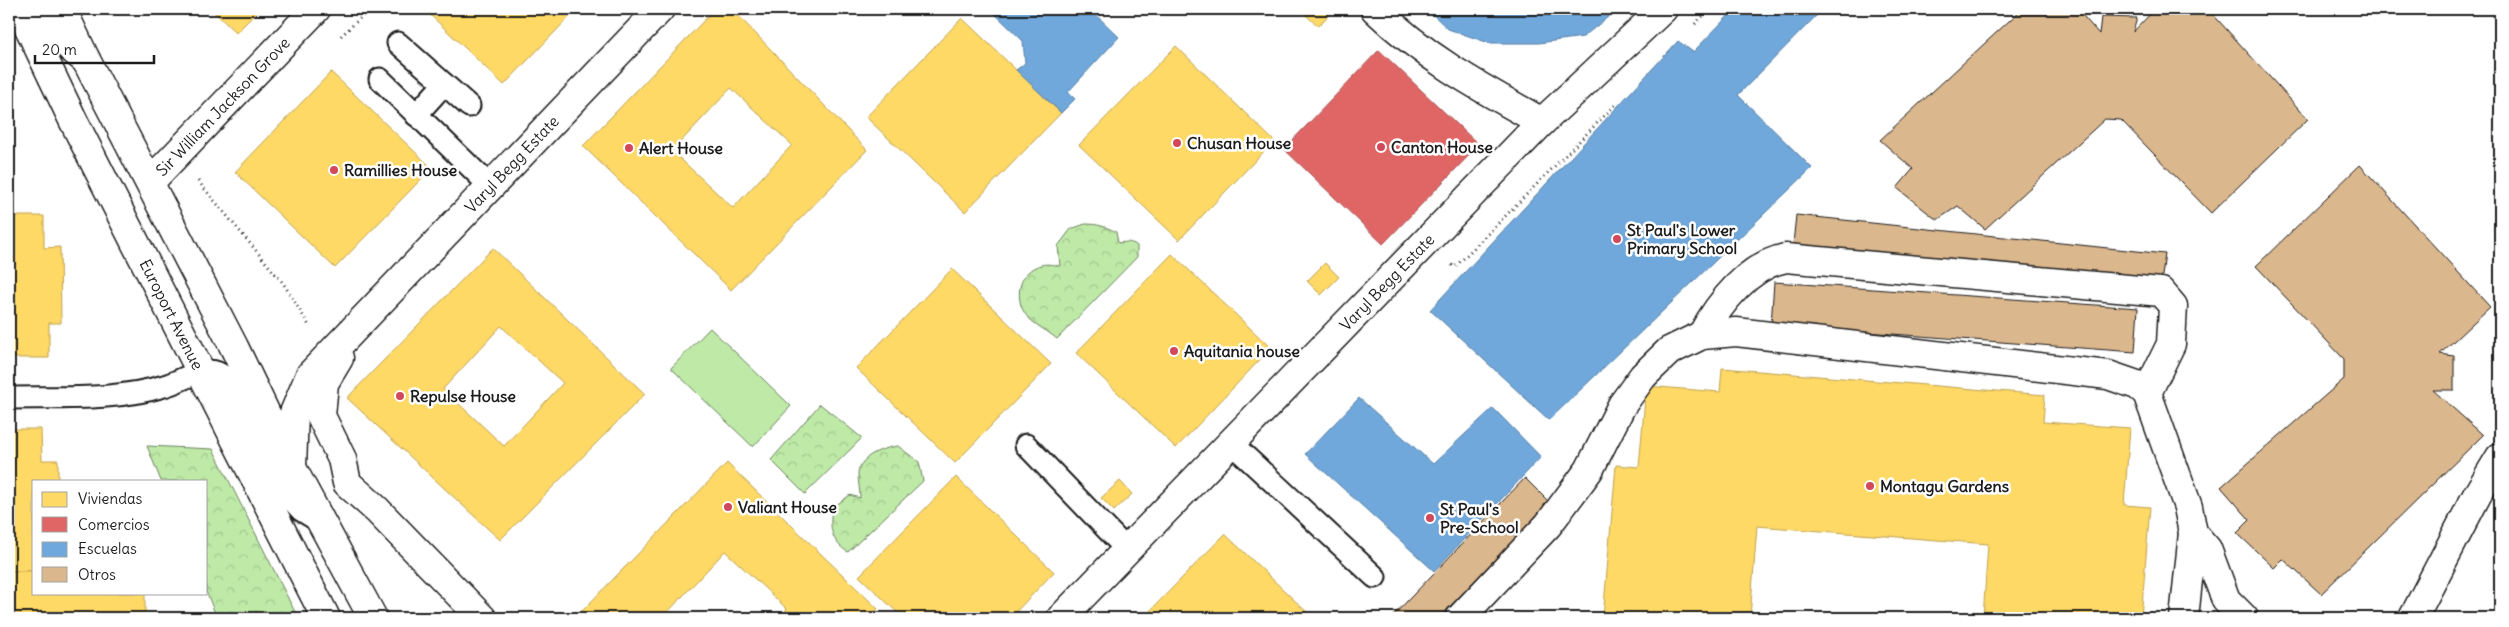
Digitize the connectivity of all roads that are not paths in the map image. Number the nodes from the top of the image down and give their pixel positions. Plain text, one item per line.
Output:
1 (20, 9) edge
2 (44, 9) edge
3 (62, 9) edge
4 (316, 9) edge
5 (660, 9) edge
6 (1375, 9) edge
7 (1663, 9) edge
8 (398, 43) dead end
9 (86, 60) junction
10 (380, 79) dead end
11 (444, 84) junction
12 (469, 106) dead end
13 (416, 114) junction
14 (1542, 122) junction
15 (150, 182) junction
16 (490, 186) junction
17 (362, 320) junction
18 (1702, 335) junction
19 (200, 372) junction
20 (2147, 392) junction
21 (9, 398) edge
22 (1231, 443) junction
23 (1026, 445) dead end
24 (2500, 457) edge
25 (292, 468) junction
26 (322, 523) junction
27 (2193, 533) junction
28 (1128, 551) junction
29 (1376, 577) dead end
30 (326, 618) edge
31 (373, 618) edge
32 (482, 618) edge
33 (1061, 618) edge
34 (1460, 618) edge
35 (2184, 618) edge
36 (2244, 618) edge
37 (2413, 618) edge

1 - 19 street, Europort Avenue
2 - 9 street
3 - 9 street
4 - 15 street, Sir William Jackson Grove
5 - 16 street, Varyl Begg Estate
6 - 14 street
7 - 14 street, Varyl Begg Estate
8 - 11 lane
9 - 15 street
10 - 13 lane
11 - 12 lane
11 - 13 lane
13 - 16 lane
14 - 22 street, Varyl Begg Estate
15 - 25 street
16 - 17 street, Varyl Begg Estate
17 - 25 street, Varyl Begg Estate
17 - 32 street, Varyl Begg Estate
18 - 20 street
18 - 20 street
18 - 34 street
19 - 21 lane
19 - 26 lane
19 - 30 street, Europort Avenue
20 - 27 street
22 - 28 street, Varyl Begg Estate
22 - 29 lane
23 - 28 lane
24 - 37 street
25 - 26 street
26 - 31 street
27 - 35 street
27 - 36 street
28 - 33 street, Varyl Begg Estate

